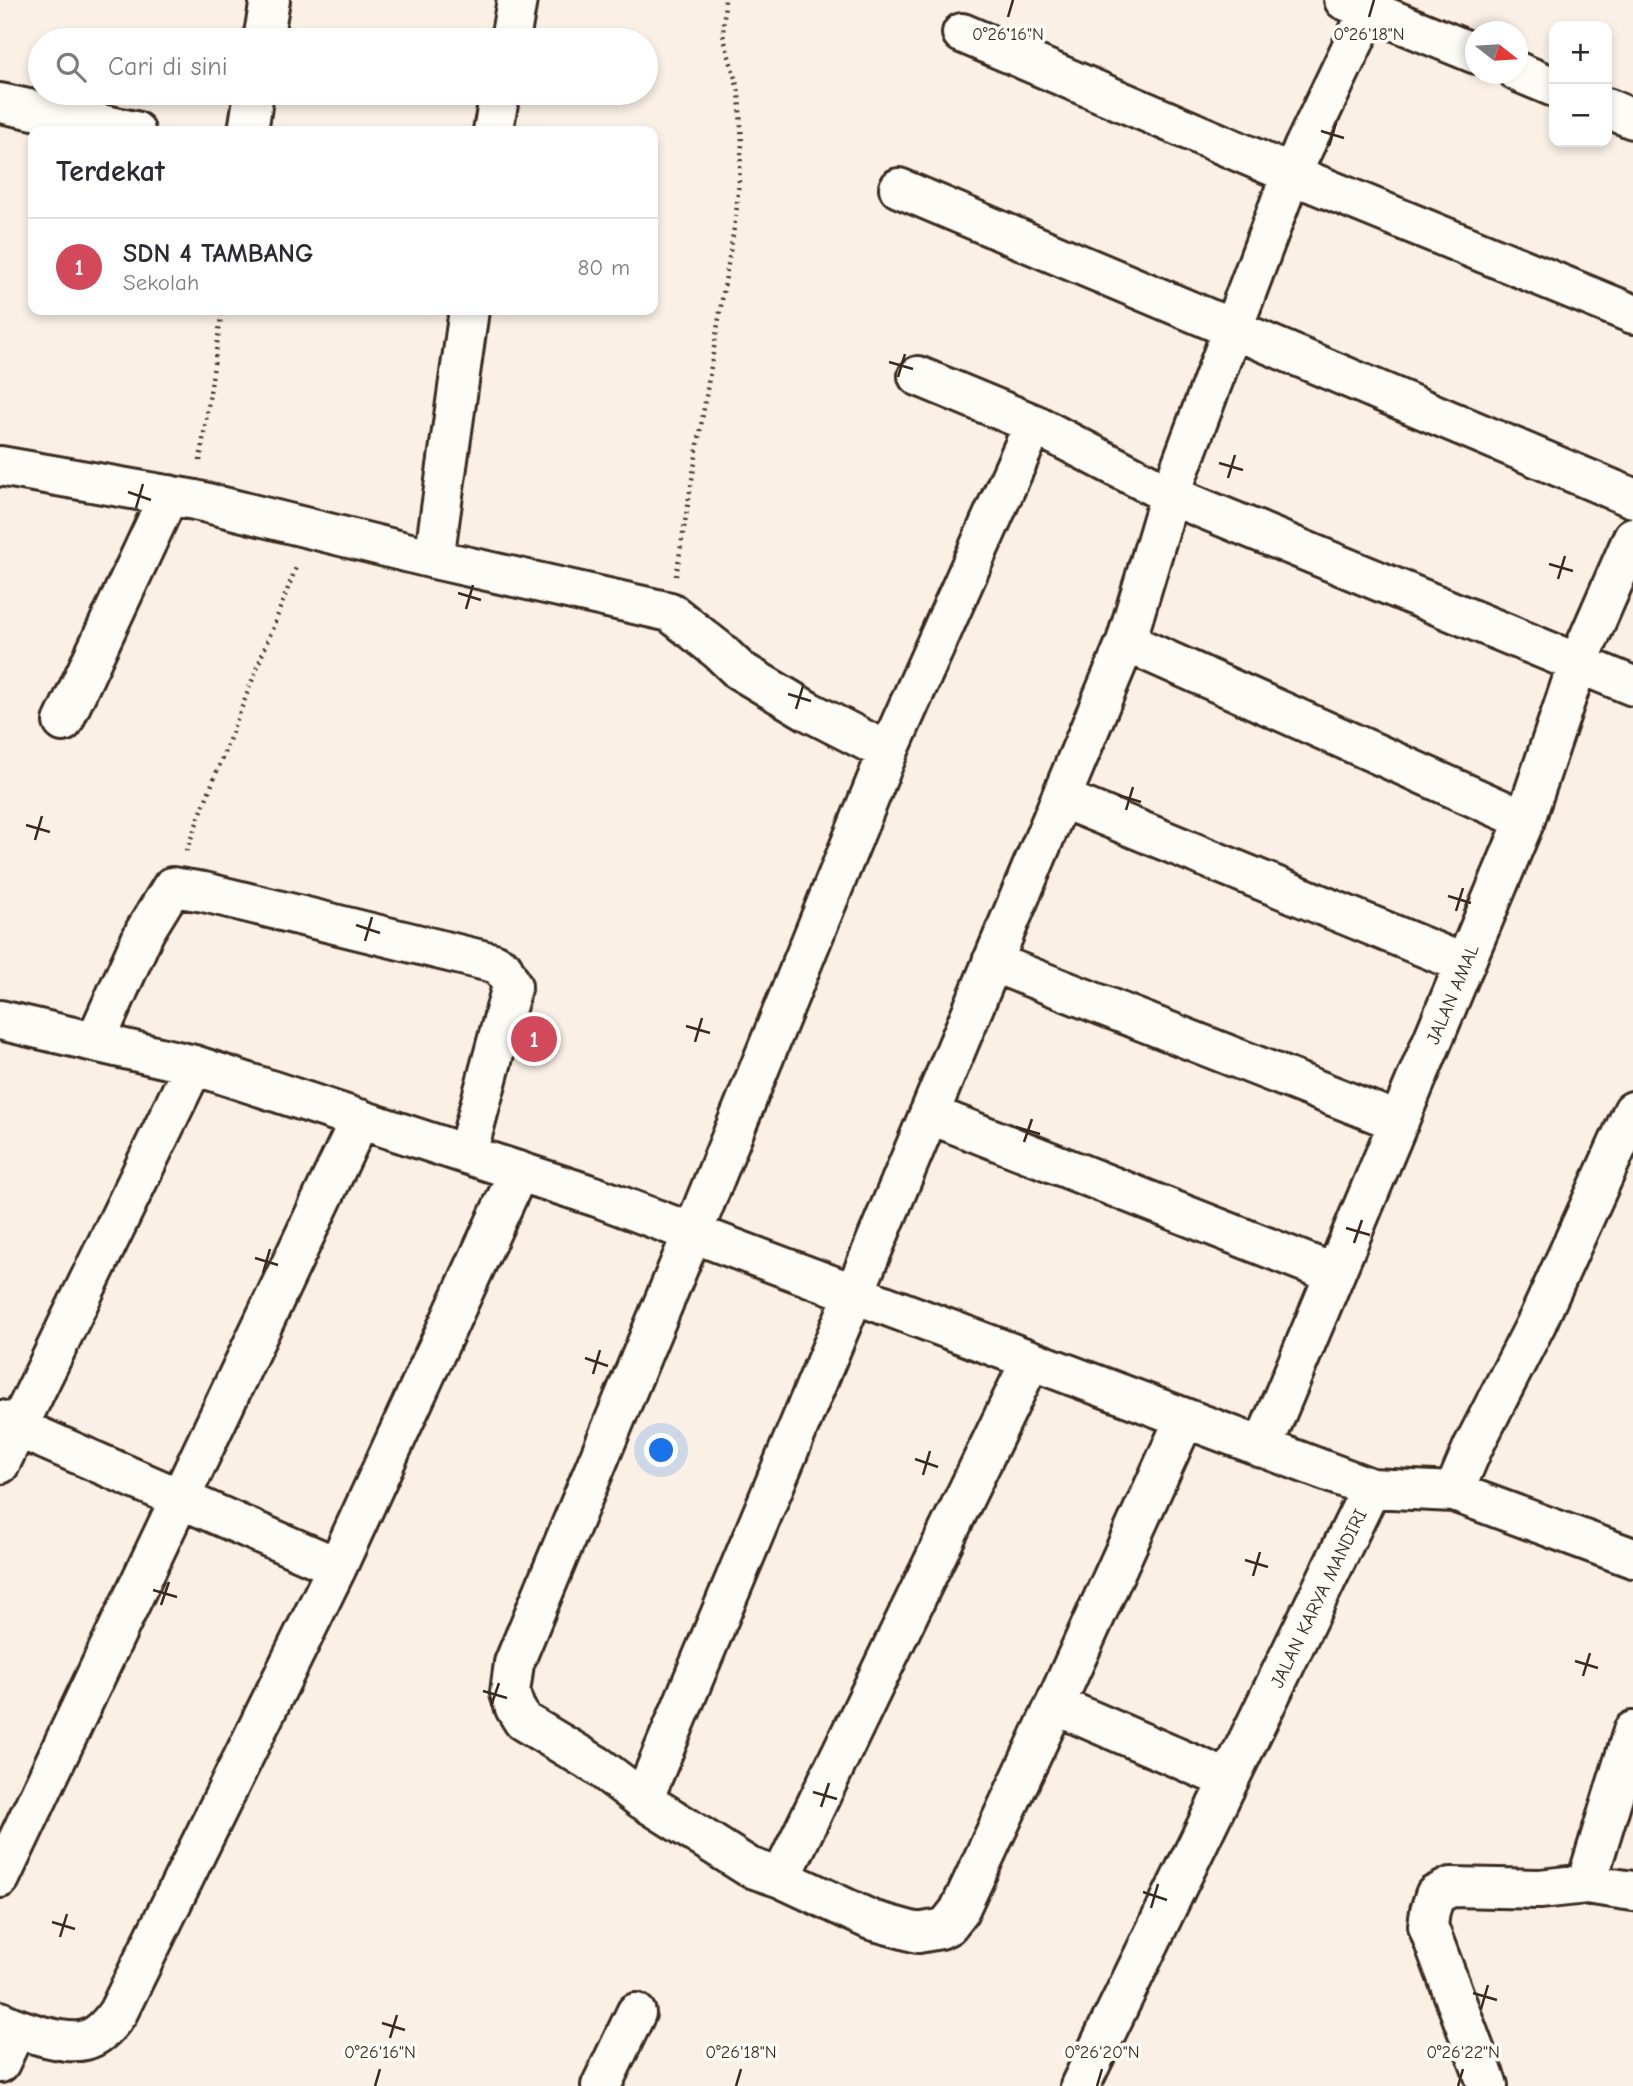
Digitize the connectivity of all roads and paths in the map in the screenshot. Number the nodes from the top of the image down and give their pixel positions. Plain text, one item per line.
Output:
1 (270, 0) edge
2 (517, 0) edge
3 (725, 0) edge
4 (1362, 4) edge
5 (265, 28) edge
6 (512, 28) edge
7 (962, 33) dead end
8 (1465, 50) edge
9 (1528, 76) edge
10 (1549, 85) edge
11 (0, 103) edge
12 (252, 105) edge
13 (498, 105) edge
14 (1612, 110) edge
15 (1633, 119) edge
16 (111, 126) edge
17 (249, 126) edge
18 (494, 126) edge
19 (1291, 174) junction
20 (899, 188) dead end
21 (1633, 314) edge
22 (221, 315) edge
23 (467, 315) edge
24 (1233, 328) junction
25 (918, 376) dead end
26 (1034, 424) junction
27 (0, 466) edge
28 (1170, 495) junction
29 (182, 498) junction
30 (1633, 498) edge
31 (311, 528) junction
32 (1633, 537) edge
33 (434, 559) junction
34 (670, 612) junction
35 (1126, 642) junction
36 (1578, 663) junction
37 (1633, 686) edge
38 (63, 722) dead end
39 (888, 752) junction
40 (1061, 798) junction
41 (1525, 820) junction
42 (172, 887) junction
43 (992, 962) junction
44 (1465, 964) junction
45 (3, 1028) edge
46 (95, 1042) junction
47 (194, 1065) junction
48 (1633, 1111) edge
49 (929, 1114) junction
50 (360, 1119) junction
51 (1399, 1122) junction
52 (467, 1154) junction
53 (519, 1171) junction
54 (694, 1233) junction
55 (1335, 1274) junction
56 (854, 1293) junction
57 (1031, 1360) junction
58 (1185, 1418) junction
59 (9, 1423) edge
60 (1262, 1448) junction
61 (0, 1464) edge
62 (1371, 1488) junction
63 (1454, 1492) junction
64 (179, 1498) junction
65 (1633, 1558) edge
66 (337, 1567) junction
67 (1055, 1705) junction
68 (1633, 1731) edge
69 (1229, 1780) junction
70 (643, 1800) junction
71 (0, 1878) edge
72 (781, 1878) junction
73 (1586, 1884) junction
74 (1633, 1891) edge
75 (636, 2012) dead end
76 (8, 2025) edge
77 (0, 2063) edge
78 (601, 2086) edge
79 (1080, 2086) edge
80 (1488, 2086) edge

1 - 5 street
2 - 6 street
3 - 34 path
4 - 8 street
4 - 19 street
7 - 19 street
9 - 10 street
11 - 16 street
12 - 17 street
13 - 18 street
14 - 15 street
19 - 21 street
19 - 24 street
20 - 24 street
22 - 29 path
23 - 33 street
24 - 28 street
24 - 30 street
25 - 26 street
26 - 28 street
26 - 39 street
27 - 29 street
28 - 35 street
28 - 36 street
29 - 31 street
29 - 38 street
31 - 33 street
31 - 42 path
32 - 36 street, JALAN AMAL
33 - 34 street
34 - 39 street
35 - 40 street
35 - 41 street
36 - 37 street
36 - 41 street, JALAN AMAL
39 - 54 street
40 - 43 street
40 - 44 street
41 - 44 street, JALAN AMAL
42 - 46 street
42 - 52 street
43 - 49 street
43 - 51 street
44 - 51 street, JALAN AMAL
45 - 46 street
46 - 47 street
47 - 50 street
47 - 59 street
48 - 63 street
49 - 55 street
49 - 56 street
50 - 52 street
50 - 64 street
51 - 55 street, JALAN AMAL
52 - 53 street
53 - 54 street
53 - 66 street
54 - 56 street
54 - 70 street
55 - 60 street, JALAN AMAL
56 - 57 street
56 - 70 street
57 - 58 street
57 - 72 street
58 - 60 street
58 - 67 street
59 - 61 street
59 - 64 street
60 - 62 street
62 - 63 street, JALAN KARYA MANDIRI
62 - 69 street, JALAN KARYA MANDIRI
63 - 65 street, JALAN KARYA MANDIRI
64 - 66 street
64 - 71 street
66 - 76 street
67 - 69 street
67 - 72 street
68 - 73 street
69 - 79 street, JALAN KARYA MANDIRI
70 - 72 street
73 - 74 street
73 - 80 street
75 - 78 street
76 - 77 street

